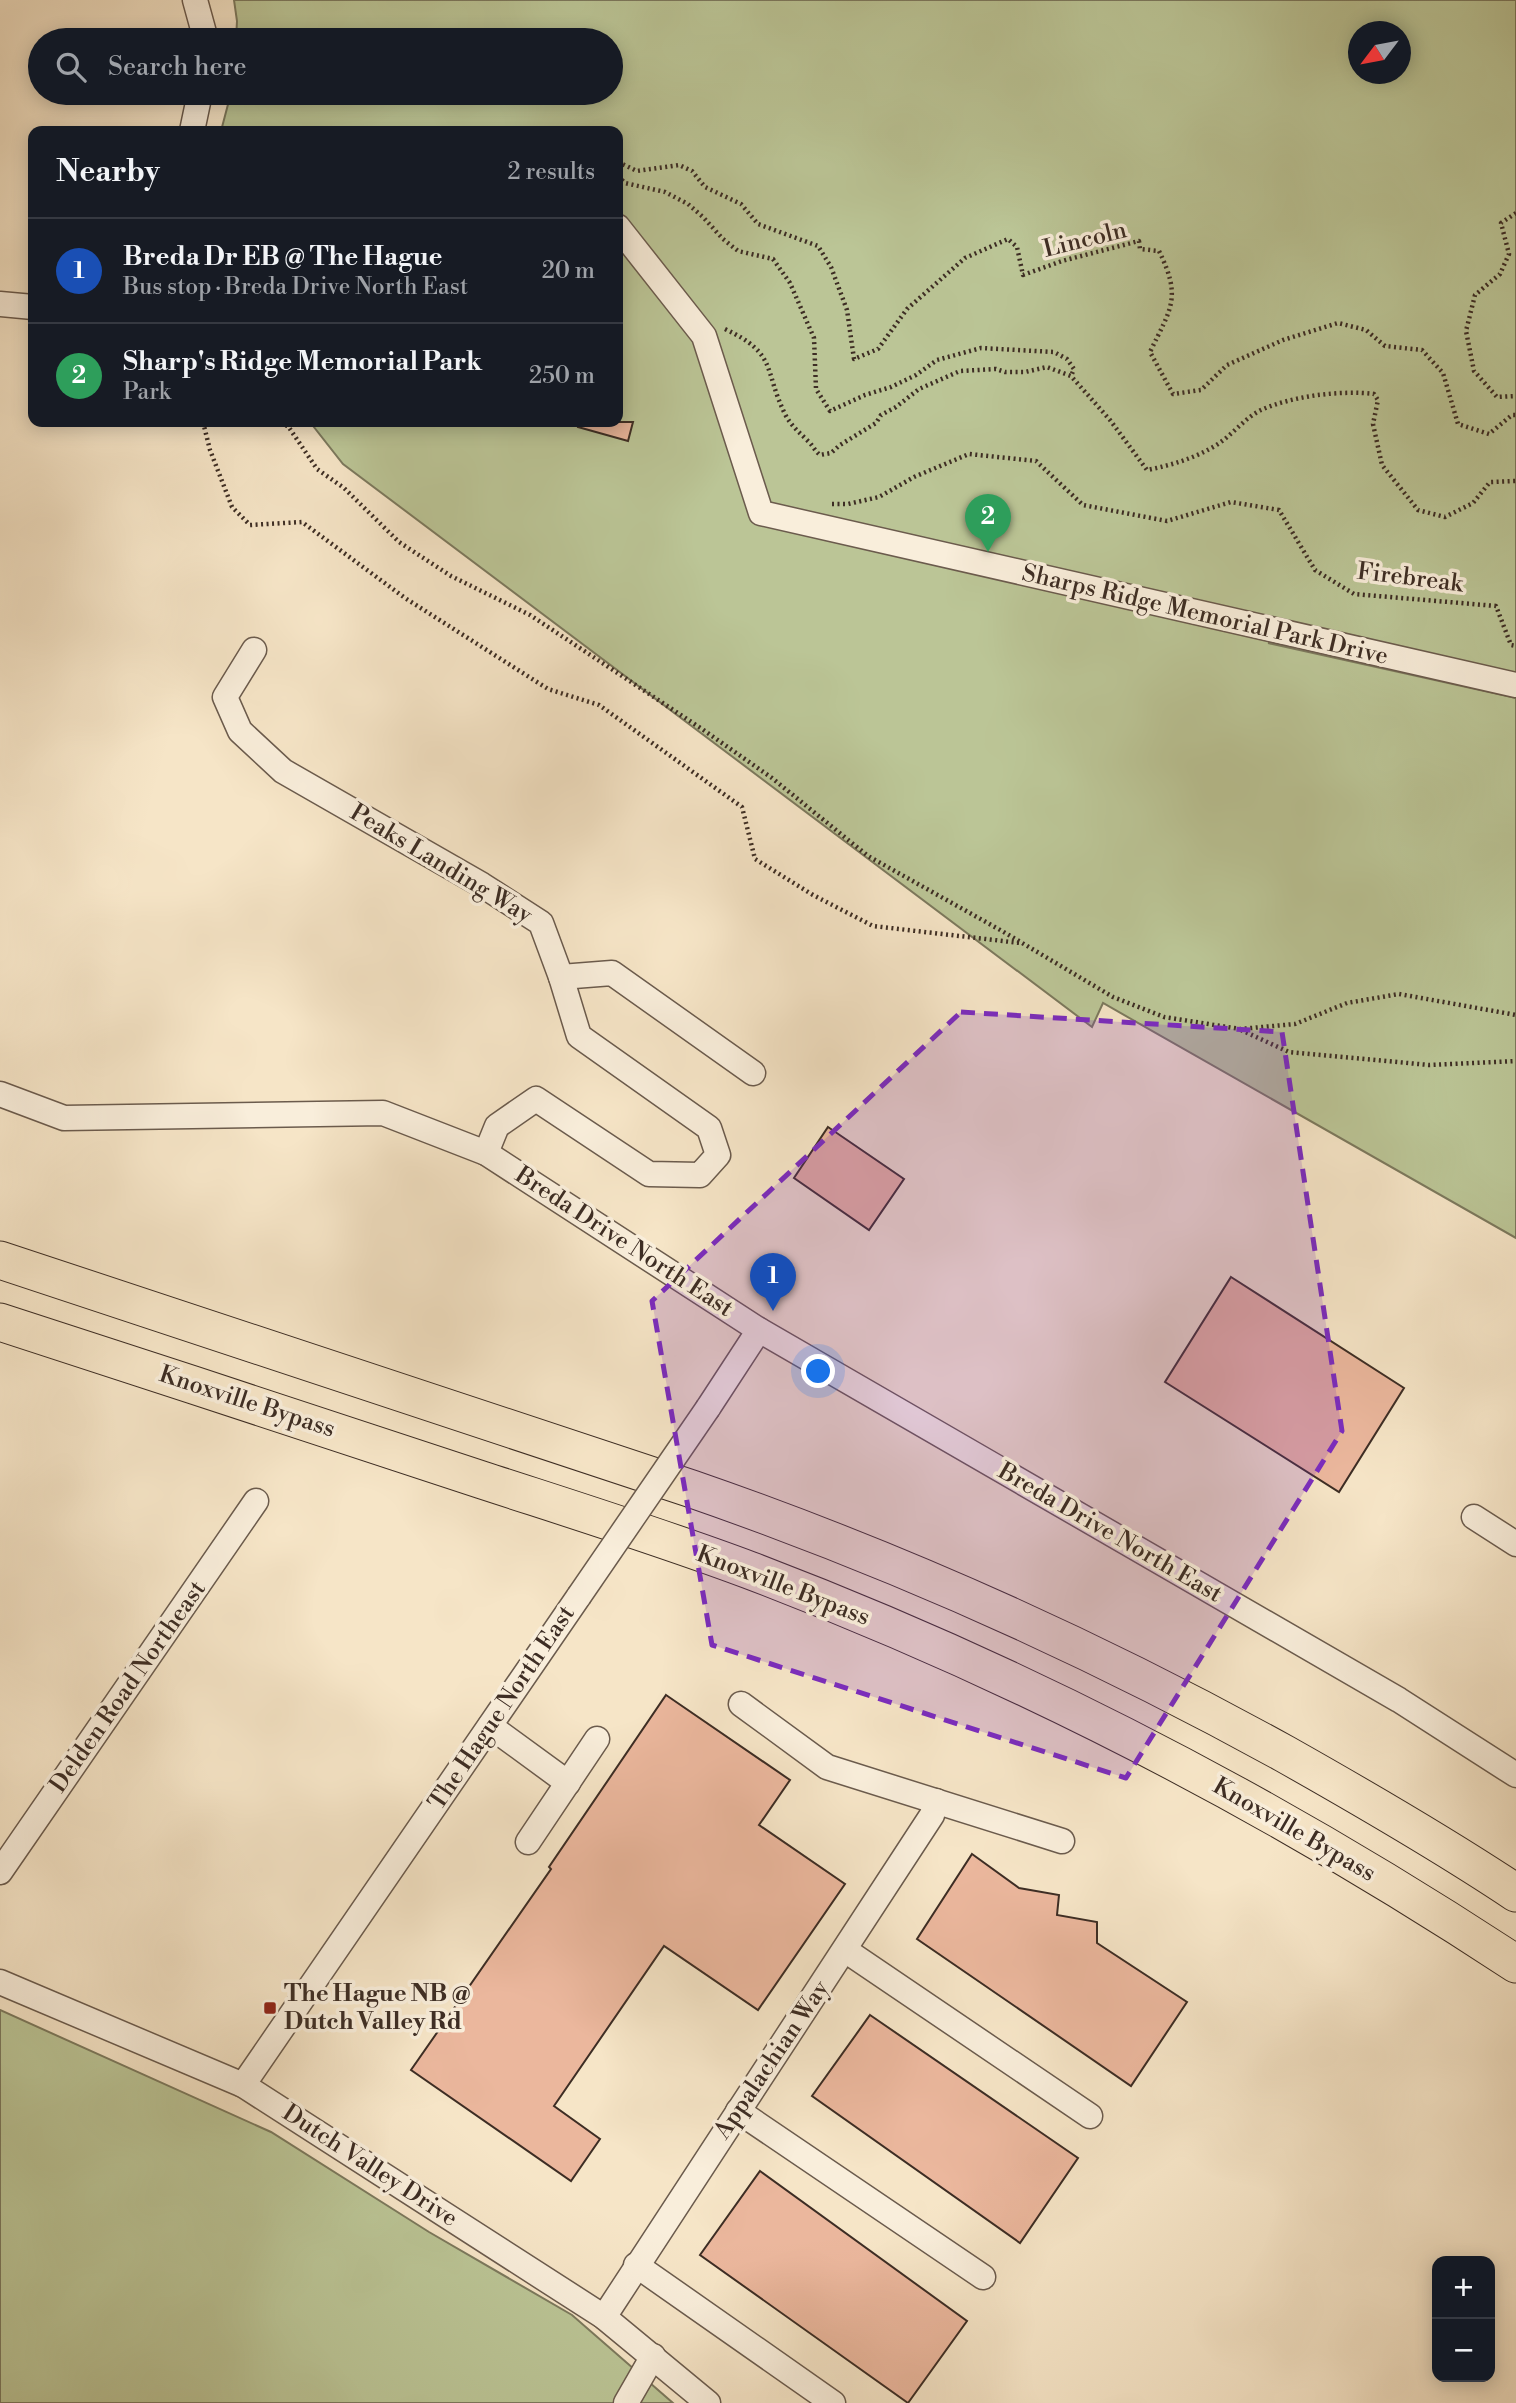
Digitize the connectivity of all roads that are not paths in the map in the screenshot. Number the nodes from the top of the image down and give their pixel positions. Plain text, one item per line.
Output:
1 (195, 0) edge
2 (202, 28) edge
3 (197, 105) edge
4 (193, 126) edge
5 (623, 233) edge
6 (0, 304) edge
7 (28, 307) edge
8 (254, 650) dead end
9 (1516, 685) edge
10 (561, 977) junction
11 (753, 1073) dead end
12 (0, 1094) edge
13 (486, 1153) junction
14 (0, 1260) edge
15 (0, 1322) edge
16 (759, 1330) junction
17 (256, 1501) dead end
18 (1475, 1517) dead end
19 (1516, 1544) edge
20 (741, 1704) dead end
21 (490, 1726) junction
22 (597, 1739) dead end
23 (1516, 1775) edge
24 (568, 1783) junction
25 (936, 1801) junction
26 (1062, 1841) dead end
27 (528, 1842) dead end
28 (0, 1872) edge
29 (1516, 1893) edge
30 (845, 1950) junction
31 (1516, 1964) edge
32 (0, 1982) edge
33 (243, 2085) junction
34 (738, 2111) junction
35 (1090, 2116) dead end
36 (636, 2265) junction
37 (983, 2277) dead end
38 (604, 2317) junction
39 (653, 2356) junction
40 (626, 2403) edge
41 (708, 2403) edge
42 (833, 2403) edge

1 - 2 street
3 - 4 street
5 - 9 street, Sharps Ridge Memorial Park Drive
6 - 7 street
8 - 10 street, Peaks Landing Way
10 - 11 street
10 - 13 street, Peaks Landing Way
12 - 13 street, Breda Drive North East
13 - 16 street, Breda Drive North East
14 - 29 highway
15 - 31 highway, Knoxville Bypass
16 - 21 street, The Hague North East, bridge
16 - 23 street, Breda Drive North East
17 - 28 street, Delden Road Northeast
18 - 19 street
20 - 25 street
21 - 24 street
21 - 33 street, The Hague North East
22 - 24 street
24 - 27 street
25 - 26 street
25 - 30 street, Appalachian Way
30 - 34 street, Appalachian Way
30 - 35 street
32 - 33 street, Dutch Valley Drive
33 - 38 street, Dutch Valley Drive
34 - 36 street, Appalachian Way
34 - 37 street
36 - 38 street, Appalachian Way
36 - 42 street
38 - 39 street, Dutch Valley Drive
39 - 40 street
39 - 41 street, Dutch Valley Drive

